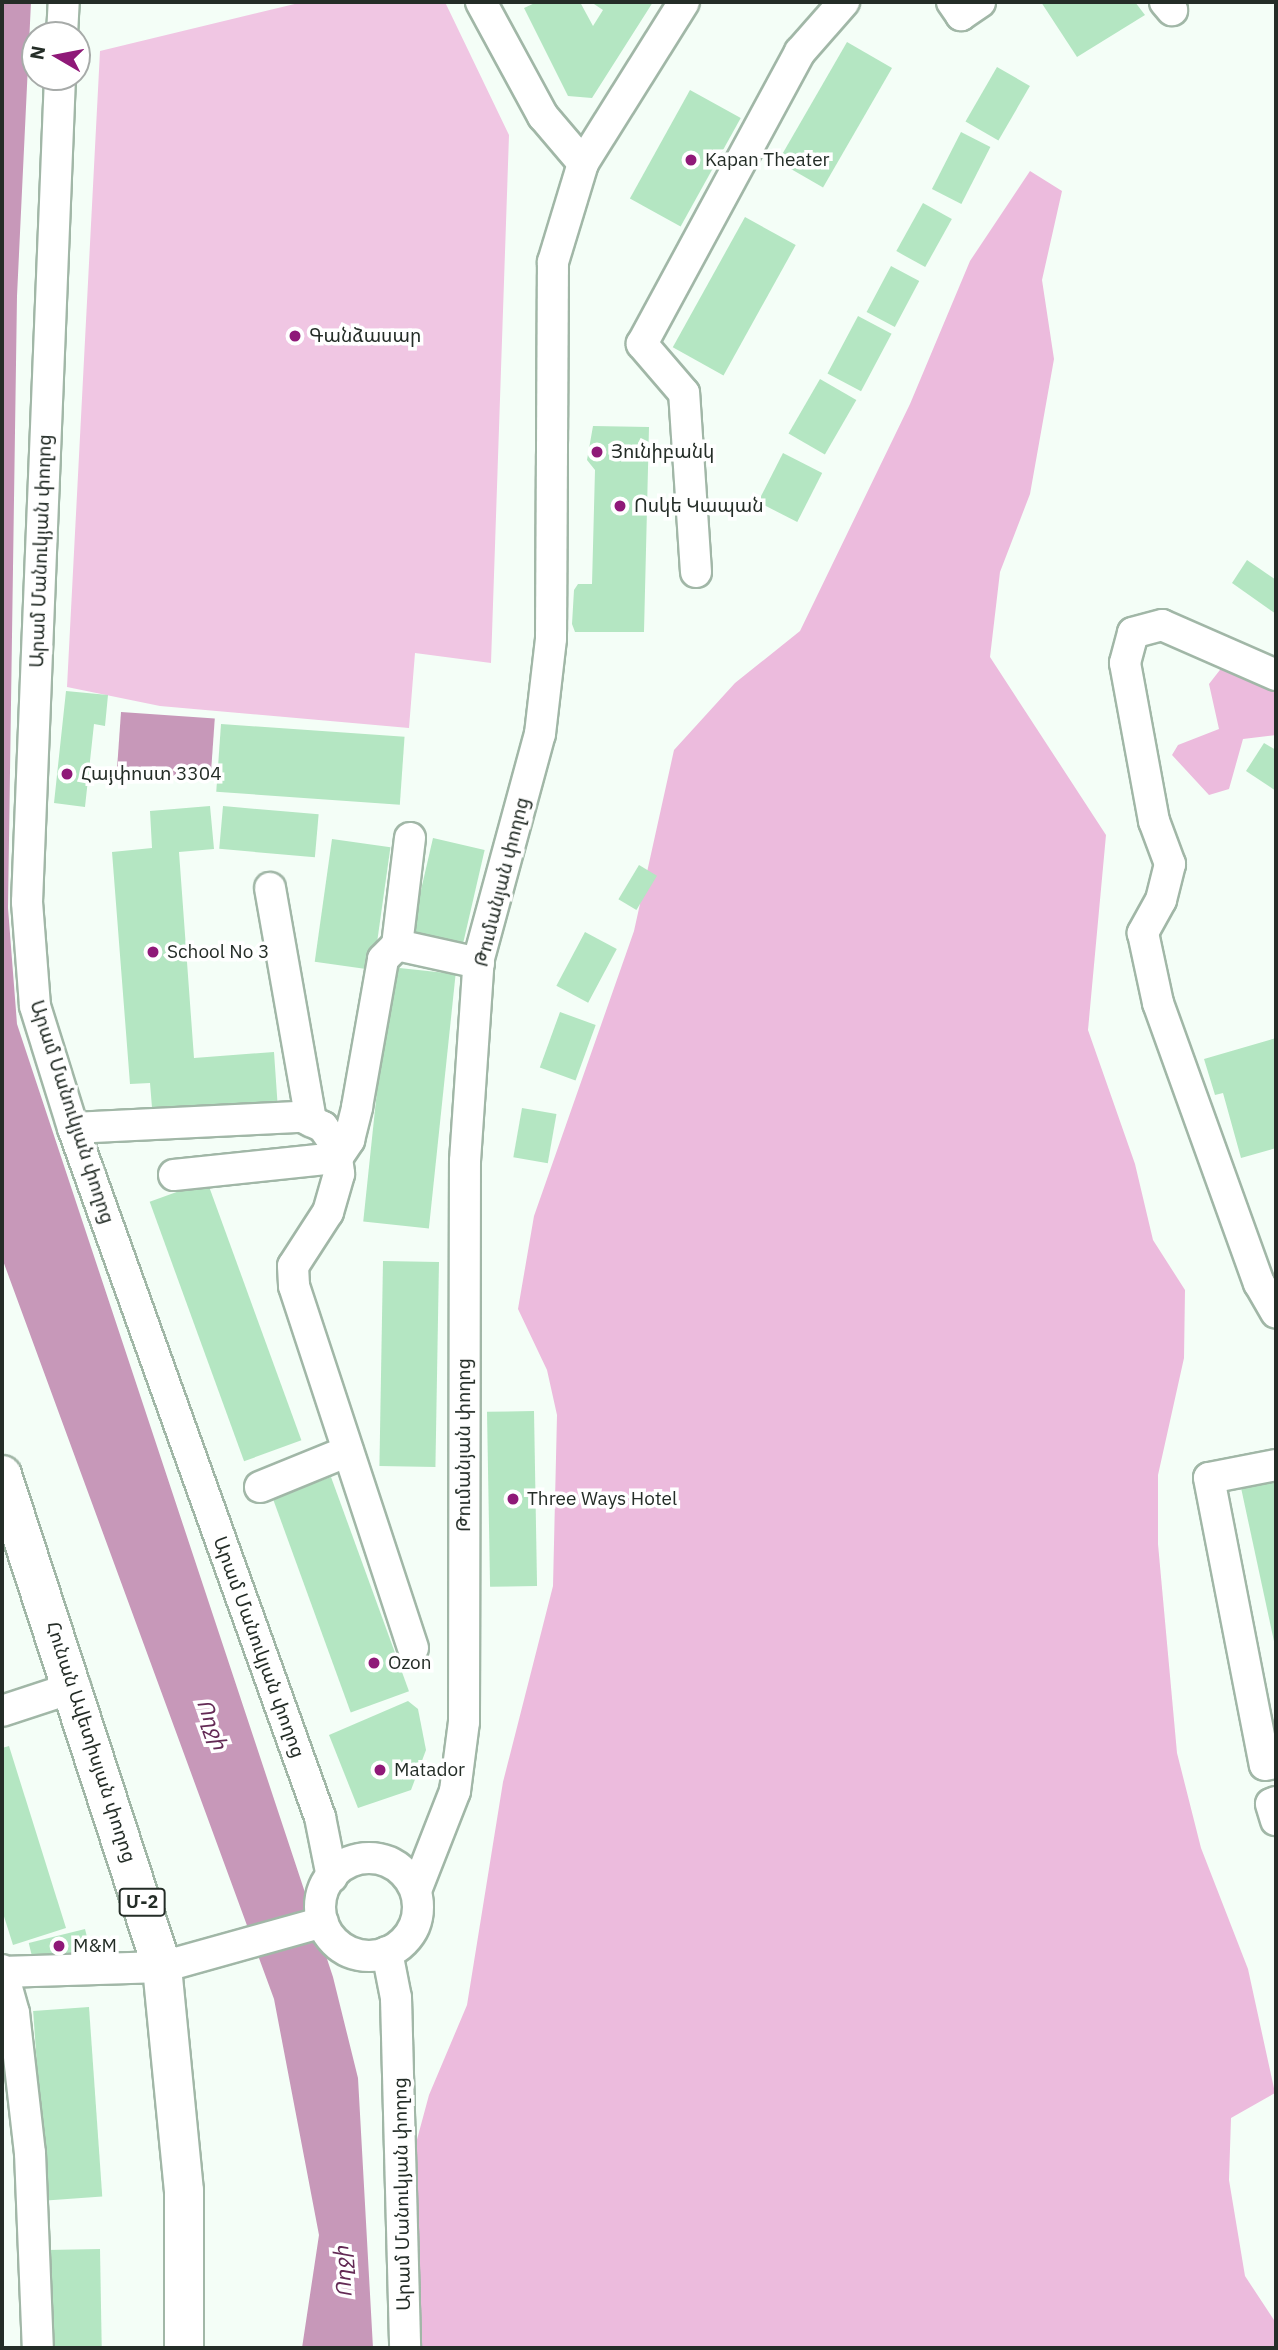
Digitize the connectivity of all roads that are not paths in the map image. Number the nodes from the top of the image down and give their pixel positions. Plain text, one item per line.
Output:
1 (64, 2) edge
2 (481, 2) edge
3 (684, 2) edge
4 (844, 2) edge
5 (952, 2) edge
6 (980, 2) edge
7 (63, 21) edge
8 (60, 91) edge
9 (583, 163) junction
10 (696, 572) dead end
11 (1276, 675) edge
12 (410, 838) dead end
13 (270, 888) dead end
14 (397, 945) junction
15 (479, 963) junction
16 (311, 1121) junction
17 (73, 1128) junction
18 (337, 1158) junction
19 (174, 1175) dead end
20 (1276, 1313) edge
21 (348, 1451) junction
22 (1276, 1465) edge
23 (260, 1487) dead end
24 (5, 1492) edge
25 (413, 1648) dead end
26 (75, 1687) junction
27 (2, 1711) edge
28 (1276, 1763) edge
29 (1276, 1802) edge
30 (320, 1817) junction
31 (1276, 1820) edge
32 (440, 1836) junction
33 (359, 1857) junction
34 (396, 1865) junction
35 (332, 1877) junction
36 (416, 1888) junction
37 (320, 1923) junction
38 (387, 1952) junction
39 (356, 1955) junction
40 (178, 1964) junction
41 (2, 1971) edge
42 (396, 1998) junction
43 (38, 2348) edge
44 (184, 2348) edge
45 (405, 2348) edge

1 - 7 street
2 - 9 street
3 - 9 street, Թումանյան փողոց
4 - 10 street
5 - 6 street
8 - 17 street, Արամ Մանուկյան փողոց
9 - 15 street, Թումանյան փողոց
11 - 20 street
12 - 14 street
13 - 16 street
14 - 15 street
14 - 18 street
15 - 32 street, Թումանյան փողոց
16 - 17 street
16 - 18 street
17 - 30 street, Արամ Մանուկյան փողոց
18 - 19 street
18 - 21 street
21 - 23 street
21 - 25 street
22 - 28 street
24 - 26 highway, Հունան Ավետիսյան փողոց / Մ-2
26 - 27 street
26 - 40 highway, Հունան Ավետիսյան փողոց / Մ-2
29 - 31 street
30 - 33 street, Արամ Մանուկյան փողոց
30 - 35 street, Արամ Մանուկյան փողոց
32 - 34 street
32 - 36 street, Թումանյան փողոց
33 - 34 street
33 - 35 street
34 - 36 street
35 - 37 street
36 - 38 street
37 - 39 street
37 - 40 street
38 - 39 street
38 - 42 street, Արամ Մանուկյան փողոց
39 - 42 street
40 - 41 street
40 - 44 highway, Հունան Ավետիսյան փողոց / Մ-2
41 - 43 street
42 - 45 street, Արամ Մանուկյան փողոց

